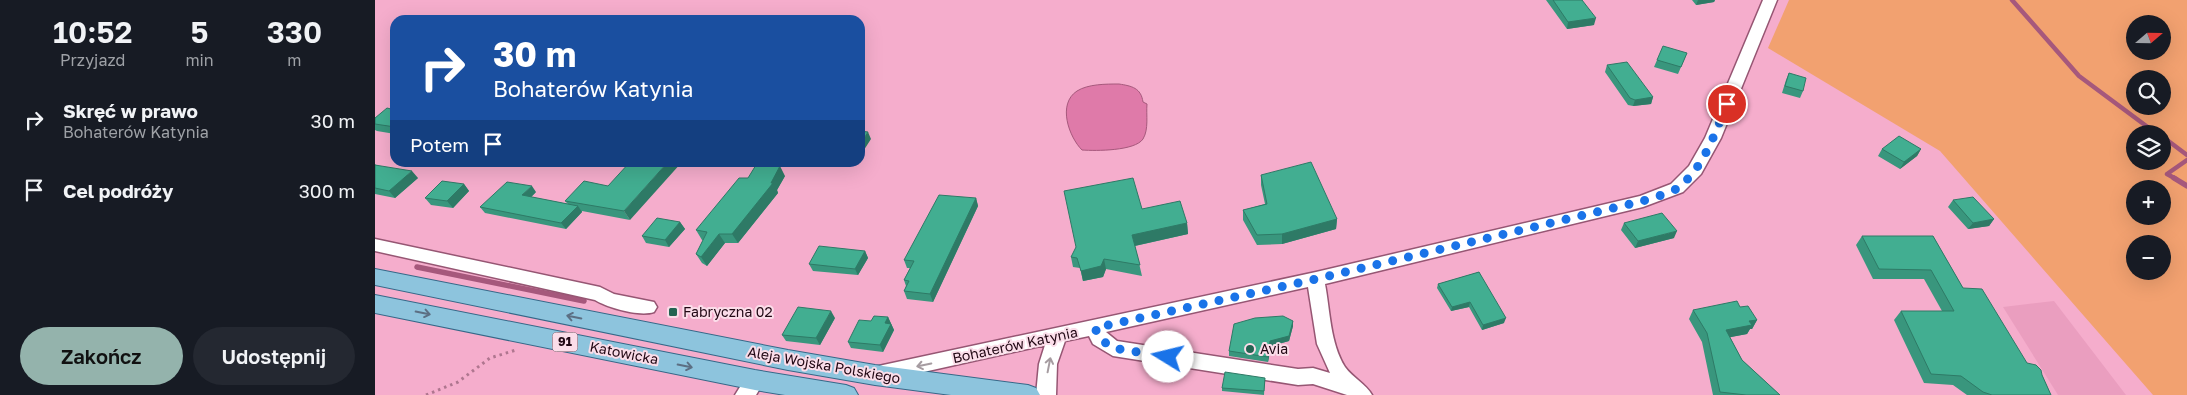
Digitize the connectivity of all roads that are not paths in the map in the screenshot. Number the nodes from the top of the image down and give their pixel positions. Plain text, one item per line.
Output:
1 (1765, 2) edge
2 (375, 245) edge
3 (375, 277) edge
4 (1316, 279) junction
5 (375, 304) edge
6 (648, 307) dead end
7 (622, 326) joint
8 (1095, 328) junction
9 (1057, 336) junction
10 (875, 375) junction
11 (750, 387) edge
12 (1357, 392) edge
13 (846, 395) edge
14 (1028, 395) edge
15 (1046, 395) edge

1 - 4 street, Bohaterów Katynia
2 - 6 street
7 -> 3 main road, Katowicka / 91
4 - 8 street, Bohaterów Katynia
4 - 12 street
5 -> 11 main road, Katowicka / 91
7 - 10 main road, Aleja Wojska Polskiego / 91
8 - 9 street, Bohaterów Katynia
8 - 12 street
9 -> 10 street, Bohaterów Katynia
15 -> 9 street
10 - 14 main road, Aleja Wojska Polskiego / 91
11 - 13 main road, Aleja Wojska Polskiego / 91

